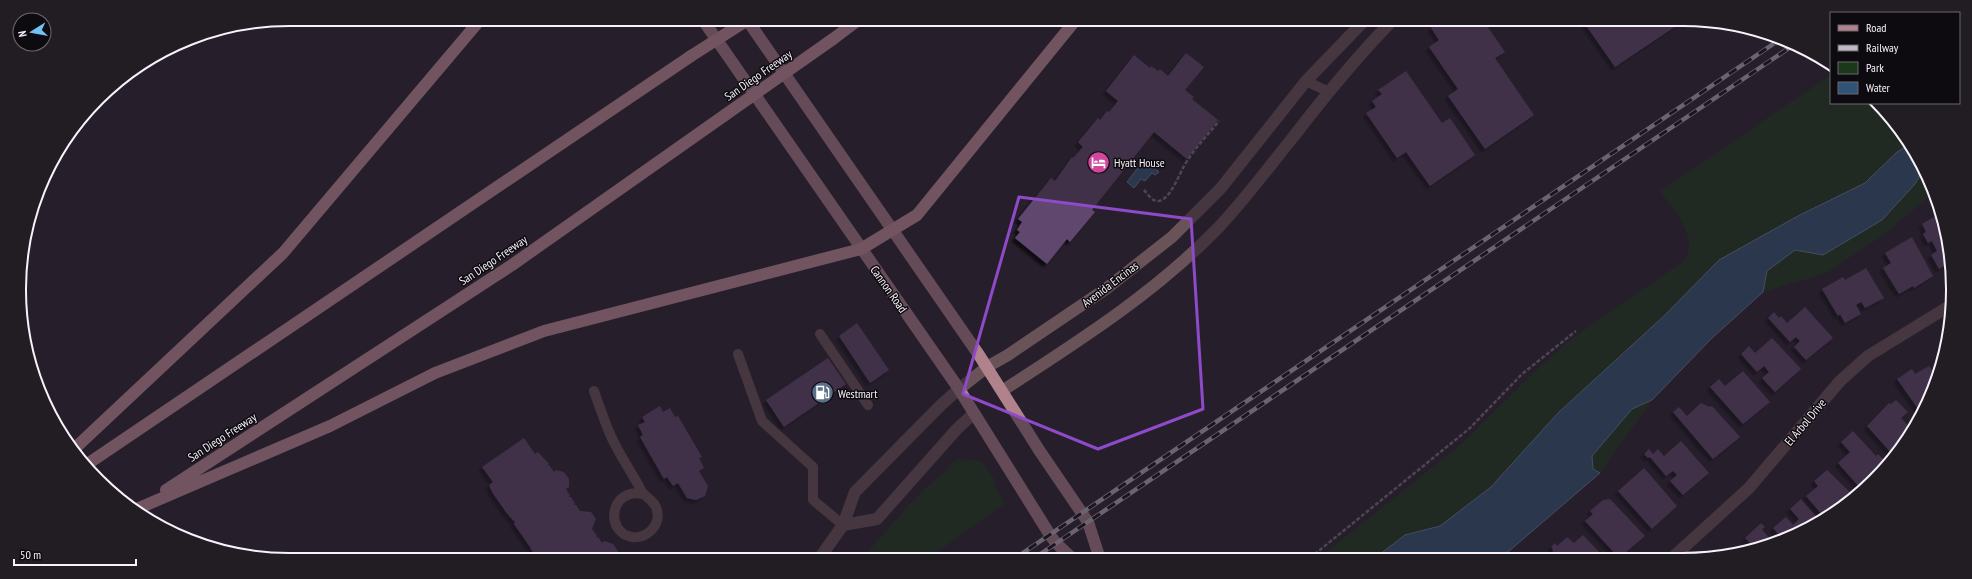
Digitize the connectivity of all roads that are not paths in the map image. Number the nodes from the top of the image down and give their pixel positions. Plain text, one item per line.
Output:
1 (475, 26) edge
2 (707, 26) edge
3 (739, 26) edge
4 (750, 26) edge
5 (850, 26) edge
6 (1071, 26) edge
7 (1359, 26) edge
8 (1387, 26) edge
9 (1306, 81) junction
10 (1329, 92) junction
11 (892, 230) junction
12 (861, 248) junction
13 (1945, 309) edge
14 (820, 334) dead end
15 (738, 354) dead end
16 (987, 367) junction
17 (959, 389) junction
18 (594, 391) dead end
19 (1002, 391) junction
20 (868, 405) dead end
21 (974, 413) junction
22 (77, 446) edge
23 (90, 462) edge
24 (643, 494) junction
25 (140, 507) edge
26 (141, 507) edge
27 (843, 525) junction
28 (823, 553) edge
29 (1067, 553) edge
30 (1098, 553) edge
31 (1678, 553) edge

1 - 22 highway
2 - 12 main road, Cannon Road
3 - 23 highway, bridge
4 - 11 main road
5 - 25 highway, San Diego Freeway, bridge
6 - 11 highway
7 - 9 street, Avenida Encinas
8 - 10 street
9 - 10 lane
9 - 16 street, Avenida Encinas
10 - 19 street
11 - 12 highway
11 - 16 main road
12 - 17 main road, Cannon Road
12 - 26 highway
13 - 31 street, El Arbol Drive
14 - 20 lane
15 - 27 lane
16 - 17 street, Avenida Encinas
16 - 19 main road
17 - 21 main road, Cannon Road
17 - 27 street, Avenida Encinas
18 - 24 lane
19 - 30 main road
21 - 27 street
21 - 29 main road, Cannon Road
24 - 24 lane
27 - 28 street, Avenida Encinas

